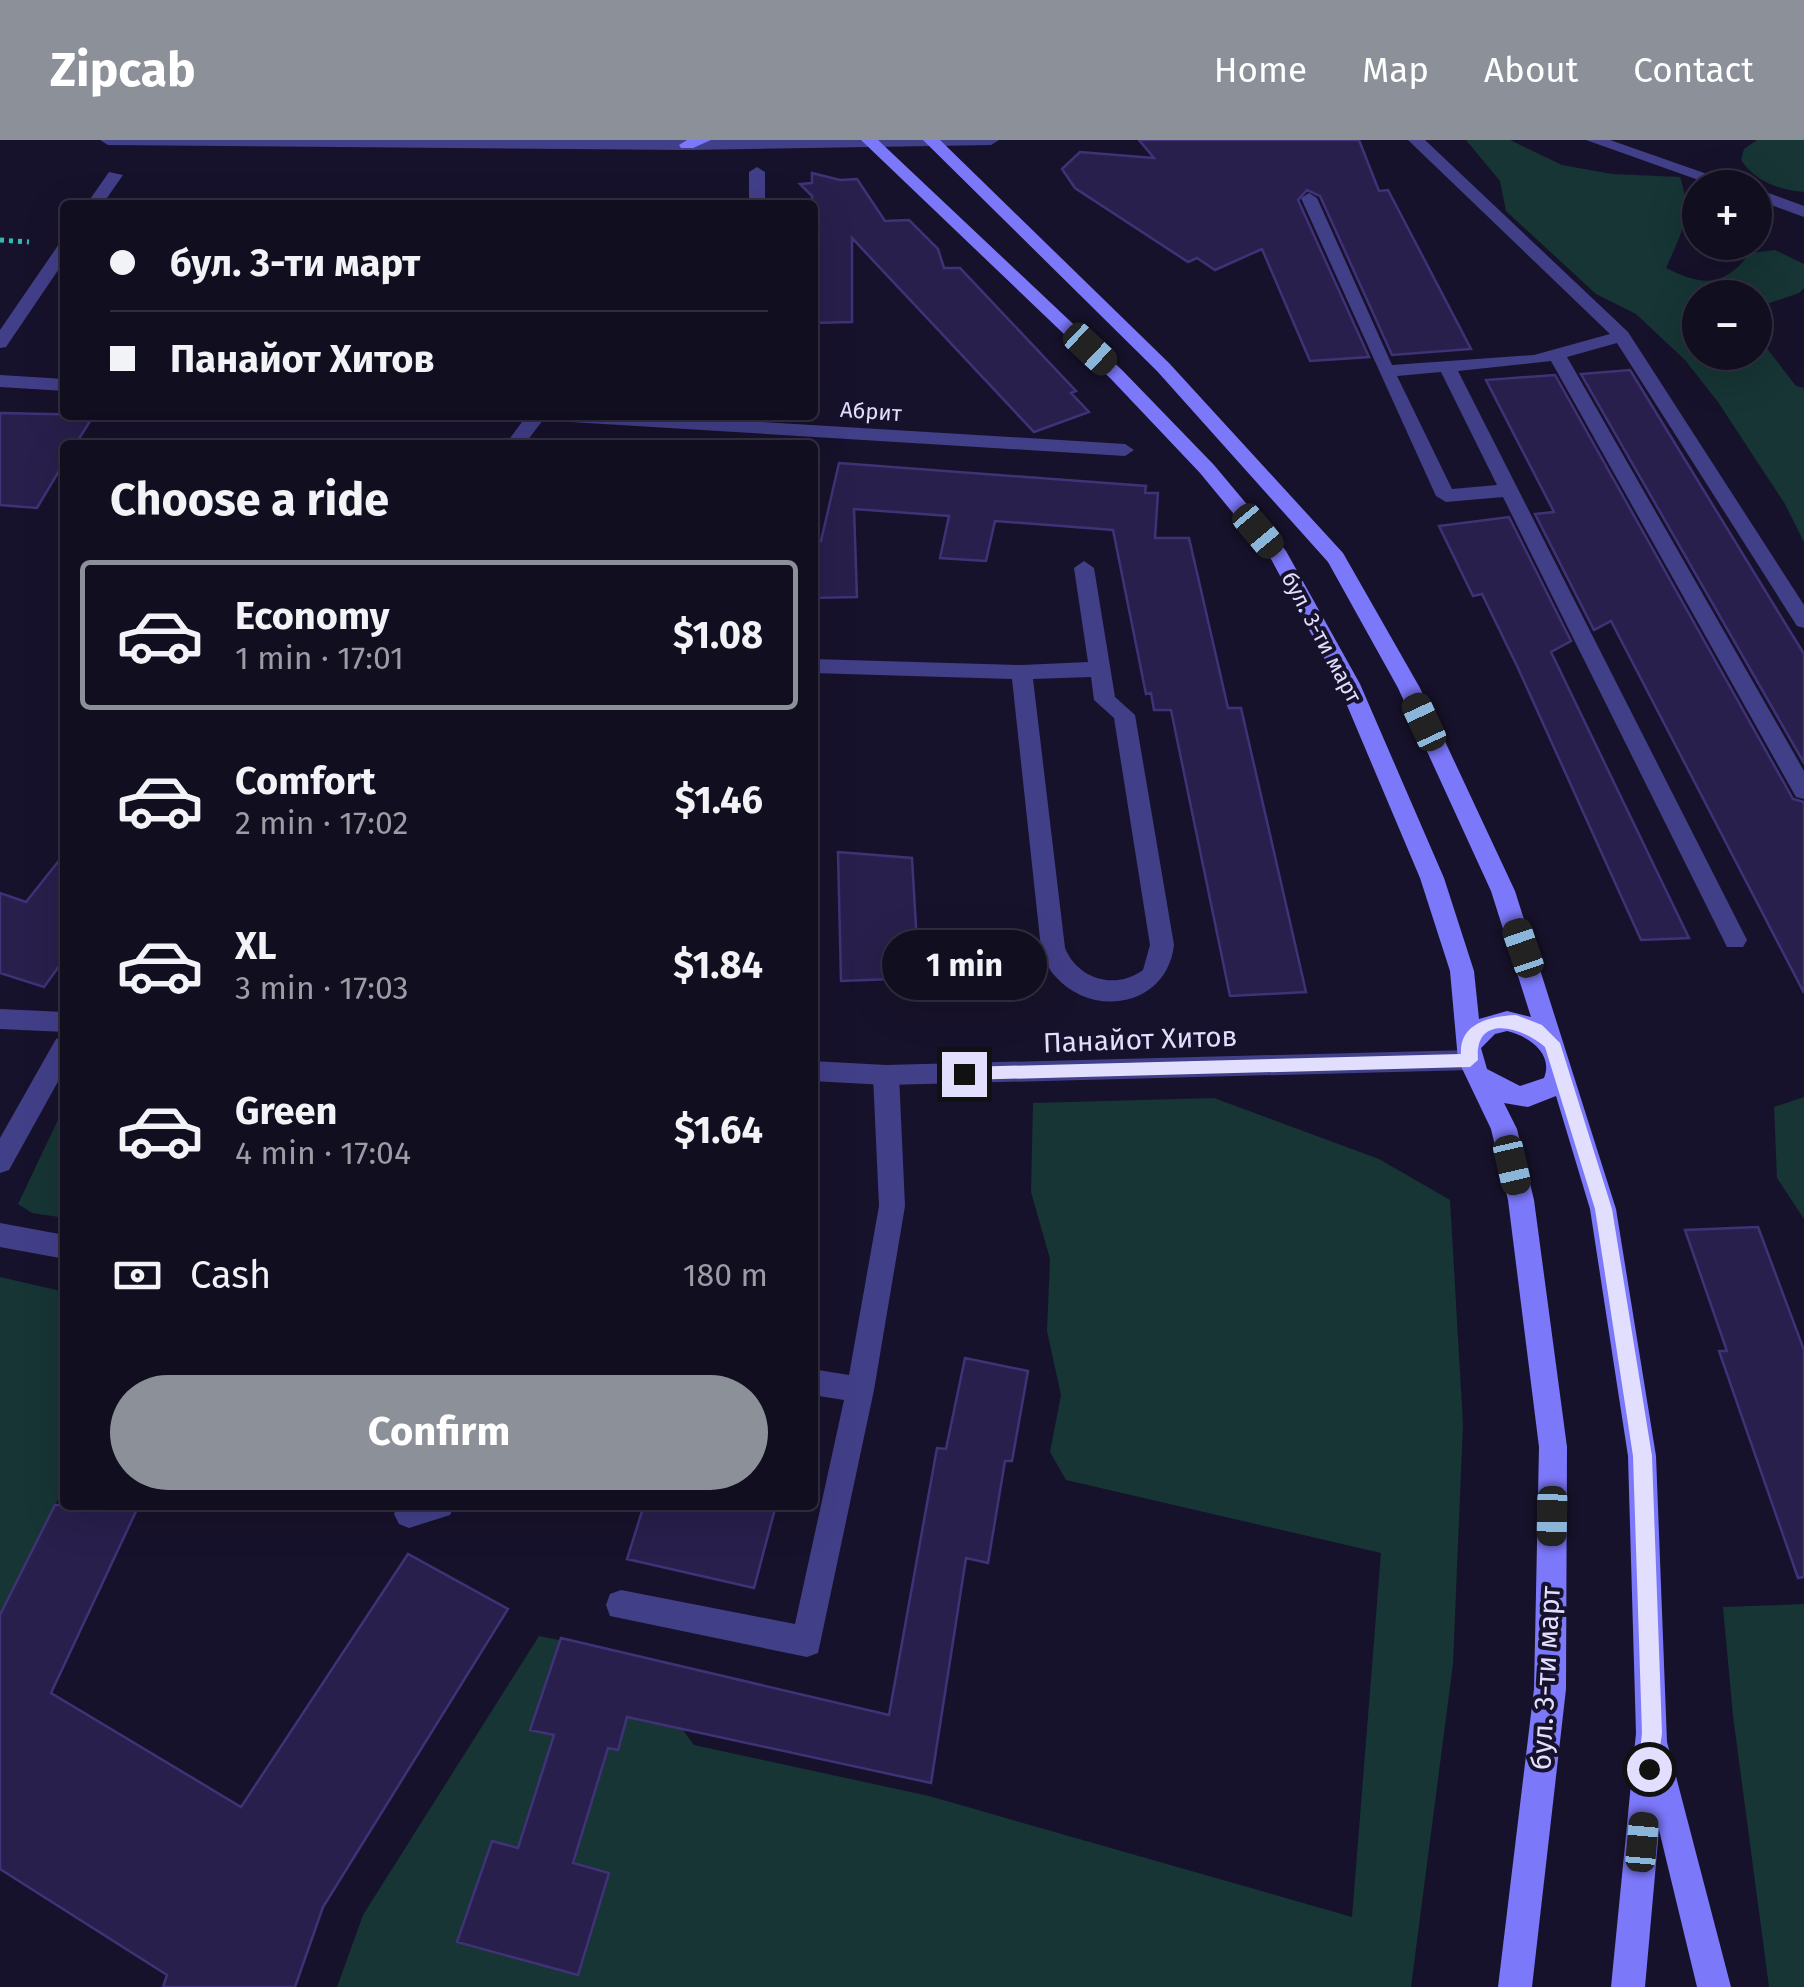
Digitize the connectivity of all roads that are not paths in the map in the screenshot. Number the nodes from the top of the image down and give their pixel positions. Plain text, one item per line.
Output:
1 (108, 140) edge
2 (991, 140) edge
3 (1416, 140) edge
4 (1594, 140) edge
5 (871, 141) edge
6 (932, 141) edge
7 (695, 143) edge
8 (1685, 170) edge
9 (757, 172) dead end
10 (115, 175) dead end
11 (1309, 198) dead end
12 (98, 200) edge
13 (756, 200) edge
14 (1772, 200) edge
15 (1804, 212) edge
16 (60, 255) edge
17 (1622, 336) junction
18 (0, 343) edge
19 (1558, 356) junction
20 (1446, 367) junction
21 (1386, 371) junction
22 (0, 381) edge
23 (60, 385) edge
24 (534, 420) edge
25 (625, 420) edge
26 (752, 429) edge
27 (518, 440) edge
28 (1125, 450) dead end
29 (1508, 490) junction
30 (1084, 568) dead end
31 (1804, 621) edge
32 (818, 666) edge
33 (1100, 669) junction
34 (1022, 672) junction
35 (1804, 791) edge
36 (1734, 940) dead end
37 (0, 1019) edge
38 (60, 1022) edge
39 (1552, 1043) junction
40 (60, 1055) edge
41 (1473, 1060) junction
42 (818, 1071) edge
43 (886, 1076) junction
44 (1560, 1076) junction
45 (0, 1162) edge
46 (0, 1235) edge
47 (60, 1246) edge
48 (818, 1383) edge
49 (860, 1390) junction
50 (423, 1510) edge
51 (409, 1514) dead end
52 (621, 1605) dead end
53 (1652, 1733) junction
54 (1515, 1987) edge
55 (1628, 1987) edge
56 (1714, 1987) edge

1 - 7 street
2 - 6 street
3 - 17 street
4 - 8 street
5 - 6 street
5 - 7 street
5 - 41 main road, бул. 3-ти март
6 - 39 main road, бул. 3-ти март
9 - 13 street
10 - 12 street
11 - 21 street
14 - 15 street
16 - 18 street
17 - 19 street
17 - 31 street
19 - 20 street
19 - 35 street
20 - 21 street
20 - 29 street
21 - 29 street
22 - 23 street
24 - 27 street
25 - 26 street, Абрит
26 - 28 street, Абрит
29 - 36 street
30 - 33 street
32 - 34 street
33 - 34 street
33 - 34 street
37 - 38 street
39 - 41 main road
39 - 44 main road
40 - 45 street
41 - 43 street, Панайот Хитов
41 - 44 main road
41 - 54 main road, бул. 3-ти март
42 - 43 street, Панайот Хитов
43 - 49 street
44 - 53 main road
46 - 47 street
48 - 49 street
49 - 52 street
50 - 51 street
53 - 55 main road
53 - 56 main road

